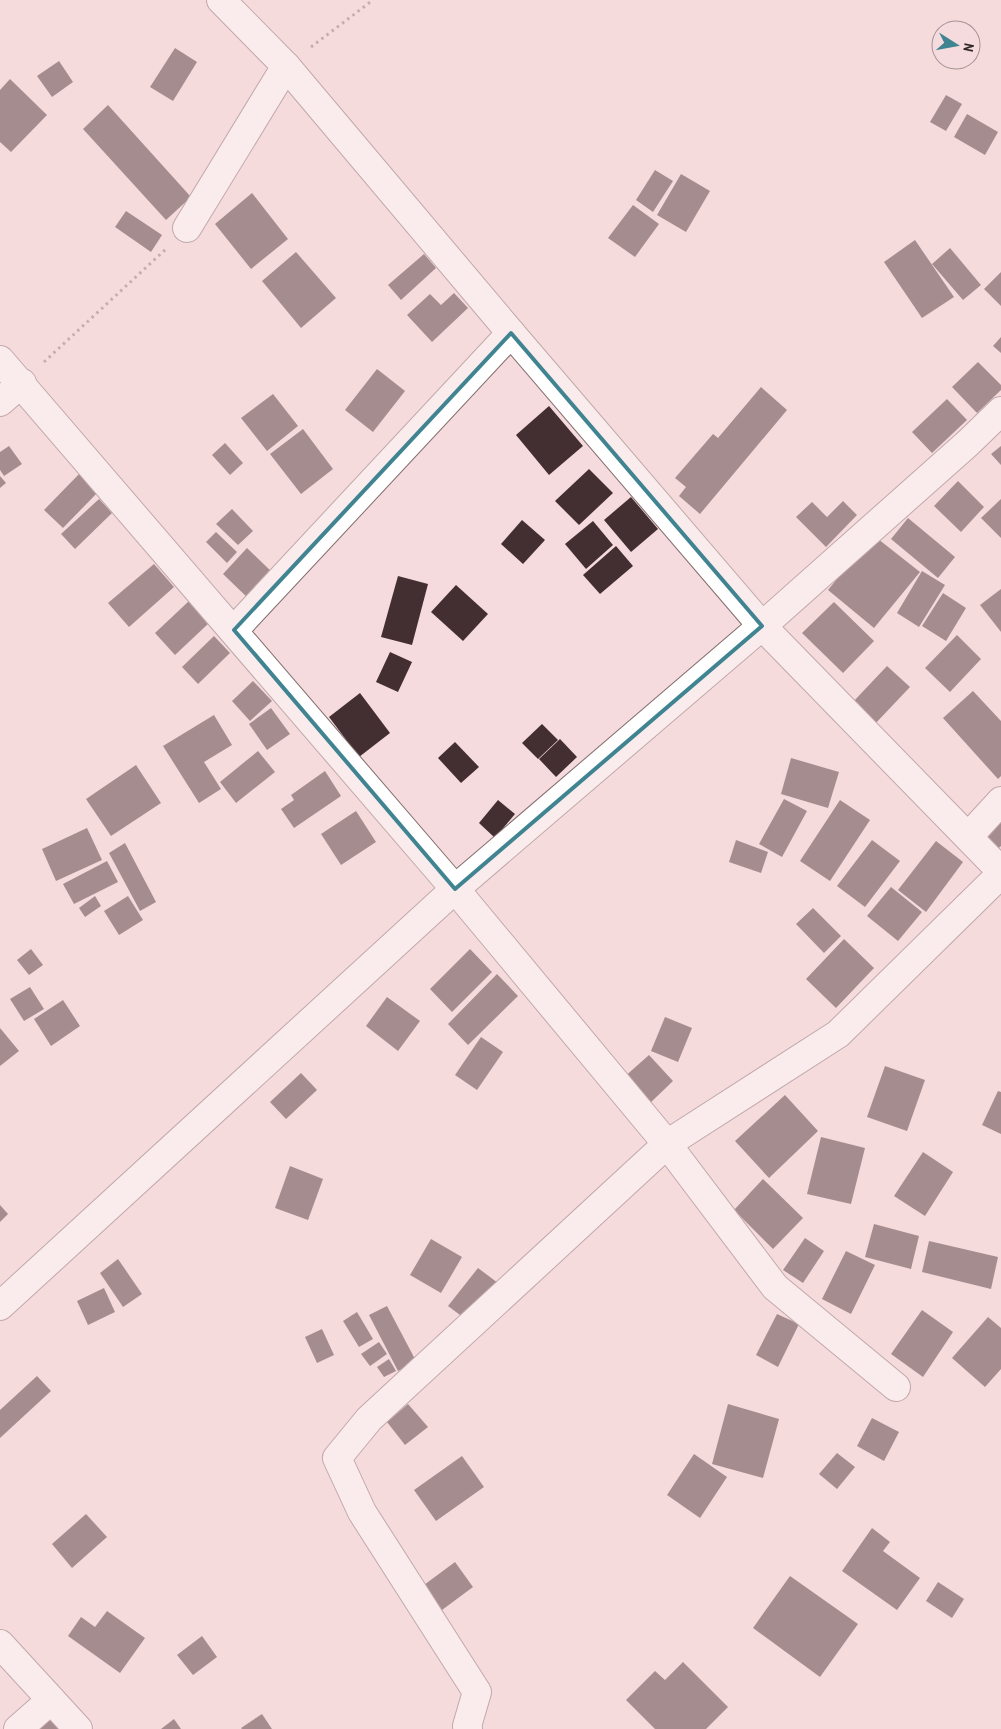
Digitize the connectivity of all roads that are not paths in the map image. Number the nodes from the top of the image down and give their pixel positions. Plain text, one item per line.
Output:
1 (222, 0) edge
2 (286, 66) junction
3 (188, 228) road end
4 (511, 333) junction
5 (0, 360) edge
6 (22, 383) junction
7 (0, 402) edge
8 (1001, 411) edge
9 (762, 626) junction
10 (234, 630) junction
11 (1001, 801) edge
12 (968, 837) junction
13 (1001, 872) edge
14 (455, 889) junction
15 (666, 1144) junction
16 (0, 1306) edge
17 (896, 1387) dead end
18 (0, 1644) edge
19 (51, 1700) junction
20 (18, 1729) edge
21 (78, 1729) edge
22 (468, 1729) edge

1 - 2 street
2 - 3 street
2 - 4 street
4 - 9 street
4 - 10 street
5 - 6 street
6 - 7 street
6 - 10 street
8 - 9 street
9 - 12 street
9 - 14 street
10 - 14 street
11 - 12 street
12 - 13 street
13 - 15 street
14 - 15 street
14 - 16 street
15 - 17 street
15 - 22 street
18 - 19 street
19 - 20 street
19 - 21 street

